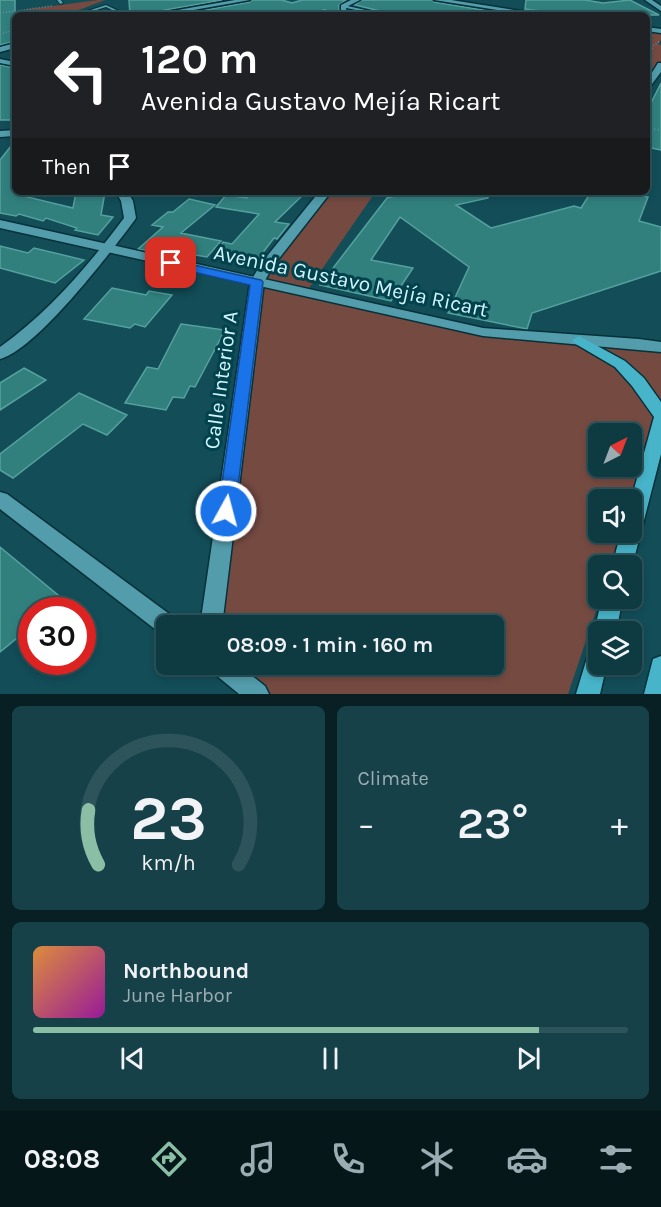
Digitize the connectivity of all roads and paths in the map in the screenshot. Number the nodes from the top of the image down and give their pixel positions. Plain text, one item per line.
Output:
1 (247, 0) edge
2 (357, 0) edge
3 (436, 0) edge
4 (648, 0) edge
5 (60, 3) edge
6 (343, 6) junction
7 (661, 9) edge
8 (0, 12) edge
9 (87, 12) edge
10 (119, 12) edge
11 (171, 12) edge
12 (344, 12) edge
13 (370, 12) edge
14 (522, 12) edge
15 (661, 40) edge
16 (650, 52) edge
17 (661, 65) edge
18 (654, 77) edge
19 (124, 195) edge
20 (325, 196) edge
21 (0, 224) edge
22 (107, 249) junction
23 (259, 283) junction
24 (579, 340) junction
25 (661, 347) edge
26 (0, 354) edge
27 (661, 414) edge
28 (661, 420) edge
29 (642, 491) edge
30 (0, 500) edge
31 (213, 615) edge
32 (156, 617) edge
33 (661, 666) edge
34 (233, 675) edge
35 (593, 675) edge
36 (257, 694) edge
37 (588, 694) edge
38 (656, 694) edge

1 - 11 street
2 - 6 street
3 - 14 street
4 - 7 street
5 - 8 path
6 - 12 street
6 - 13 lane
9 - 10 lane
15 - 16 path
17 - 18 street
19 - 22 street
20 - 23 street
21 - 22 street, Avenida Gustavo Mejía Ricart
22 - 23 street, Avenida Gustavo Mejía Ricart
22 - 26 street
23 - 24 street, Avenida Gustavo Mejía Ricart
23 - 31 street, Calle Interior A
24 - 25 street, Avenida Gustavo Mejía Ricart
24 - 27 main road
28 - 29 main road
30 - 32 street
33 - 38 main road
34 - 36 street
35 - 37 main road

